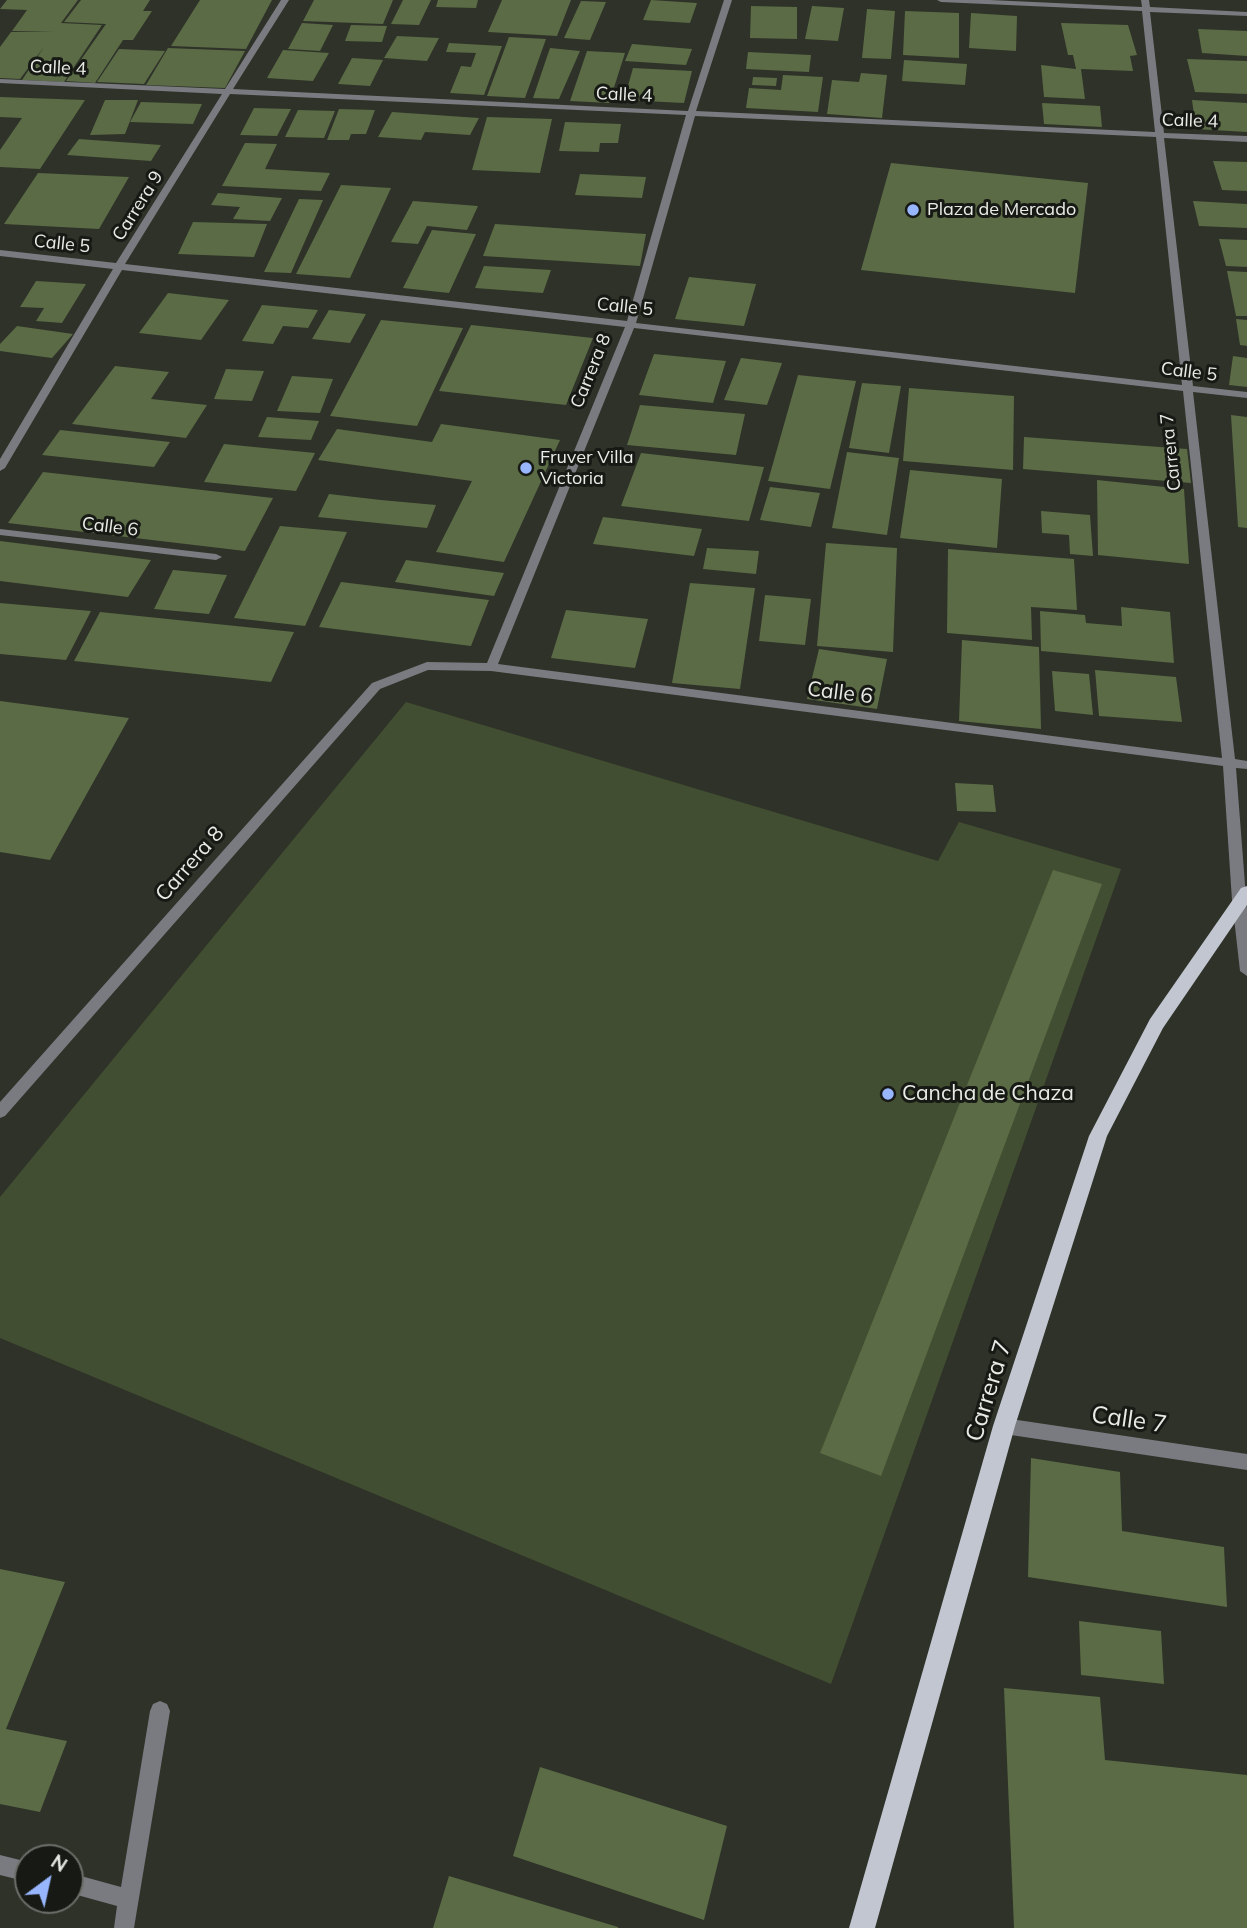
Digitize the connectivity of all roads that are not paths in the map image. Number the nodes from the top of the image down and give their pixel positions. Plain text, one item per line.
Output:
1 (285, 0) edge
2 (728, 0) edge
3 (941, 0) edge
4 (1145, 5) edge
5 (1247, 14) edge
6 (0, 81) edge
7 (228, 92) junction
8 (691, 114) junction
9 (1159, 136) junction
10 (1247, 139) edge
11 (0, 253) edge
12 (119, 266) junction
13 (631, 323) junction
14 (1187, 387) junction
15 (1247, 394) edge
16 (0, 468) edge
17 (0, 532) edge
18 (216, 557) dead end
19 (427, 666) joint
20 (491, 667) junction
21 (1229, 762) junction
22 (1247, 765) edge
23 (1243, 896) edge
24 (1247, 971) edge
25 (0, 1112) edge
26 (1004, 1426) junction
27 (1247, 1462) edge
28 (160, 1711) dead end
29 (84, 1887) edge
30 (129, 1899) junction
31 (124, 1928) edge
32 (862, 1928) edge

1 - 7 street, Carrera 9
2 - 8 street, Carrera 8
3 - 4 street
4 - 5 street
4 - 9 street, Carrera 7
6 - 7 street, Calle 4
7 - 8 street, Calle 4
7 - 12 street, Carrera 9
8 - 9 street, Calle 4
8 - 13 street, Carrera 8
9 - 10 street, Calle 4
9 - 14 street, Carrera 7
11 - 12 street, Calle 5
12 - 13 street, Calle 5
12 - 16 street, Carrera 9
13 - 14 street, Calle 5
13 - 20 street, Carrera 8
14 - 15 street, Calle 5
14 - 21 street, Carrera 7
17 - 18 street, Calle 6
19 - 20 street, Calle 6
19 - 25 street, Carrera 8
20 - 21 street, Calle 6
21 - 22 street, Calle 6
21 - 23 street, Carrera 7
23 - 24 street, Carrera 7
23 - 26 main road, Carrera 7
26 - 27 street, Calle 7
26 - 32 main road, Carrera 7
28 - 30 street
29 - 30 street
30 - 31 street

